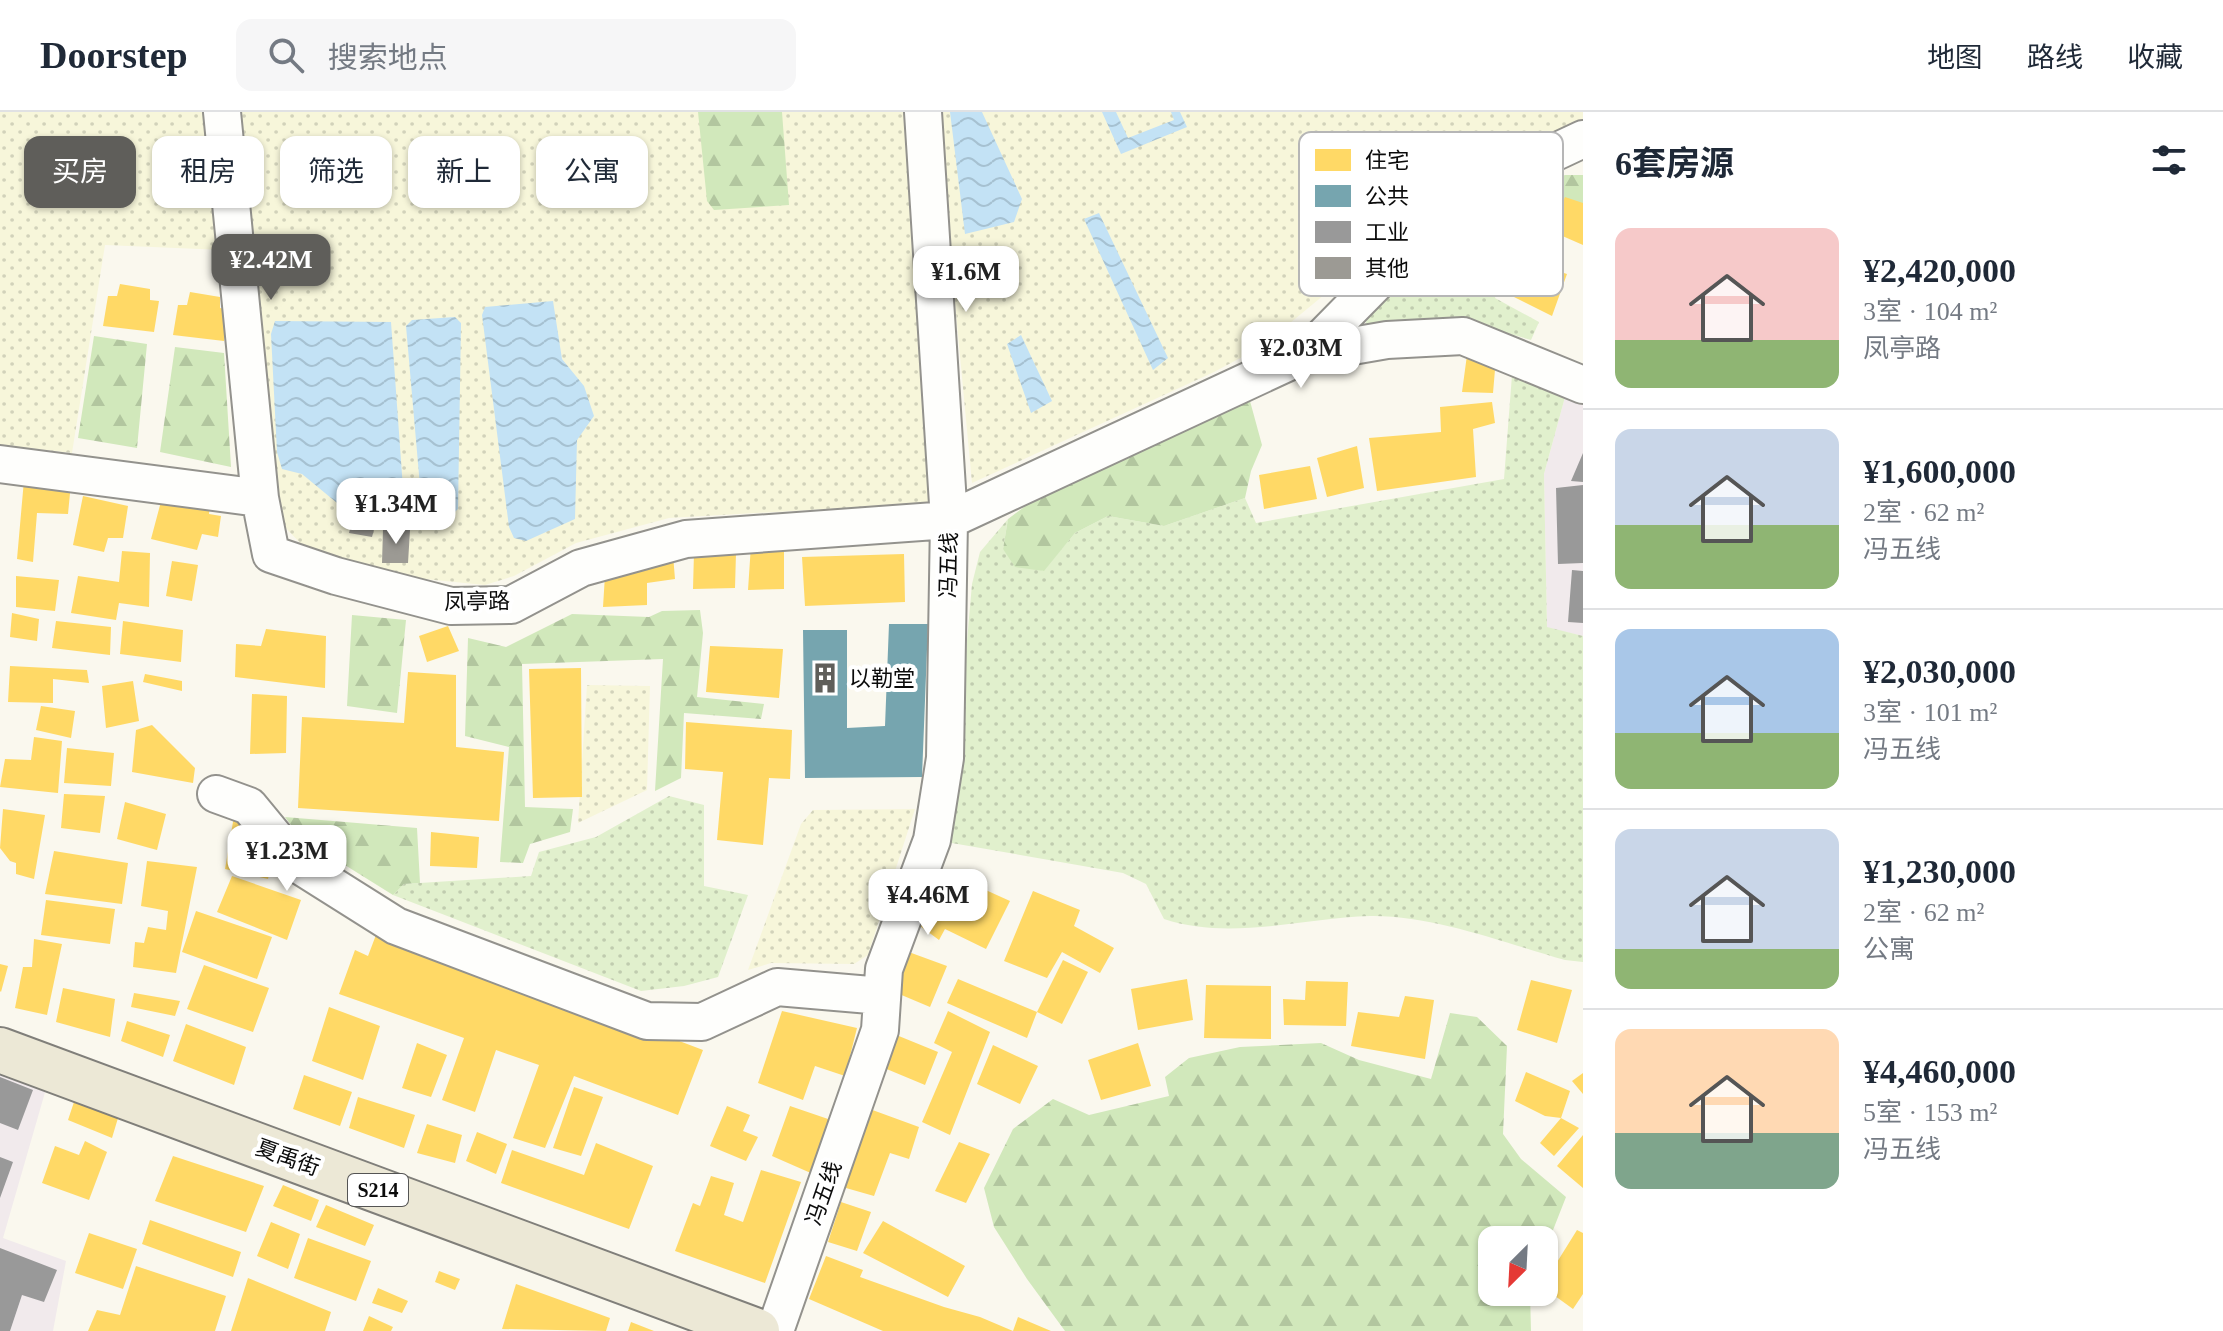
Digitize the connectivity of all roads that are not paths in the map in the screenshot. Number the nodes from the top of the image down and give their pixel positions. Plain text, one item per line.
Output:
1 (222, 112) edge
2 (923, 112) edge
3 (1583, 139) edge
4 (1563, 148) edge
5 (1363, 296) edge
6 (1306, 354) junction
7 (1583, 385) edge
8 (0, 464) edge
9 (260, 498) junction
10 (949, 520) junction
11 (216, 794) dead end
12 (882, 996) junction
13 (0, 1050) edge
14 (757, 1331) edge
15 (775, 1331) edge

1 - 9 street
2 - 10 street
3 - 4 street, 冯五线
5 - 6 street, 冯五线
6 - 7 street
6 - 10 street, 冯五线
8 - 9 street
9 - 10 street, 凤亭路
10 - 12 street, 冯五线
11 - 12 street
12 - 15 street, 冯五线
13 - 14 main road, 夏禹街 / S214

